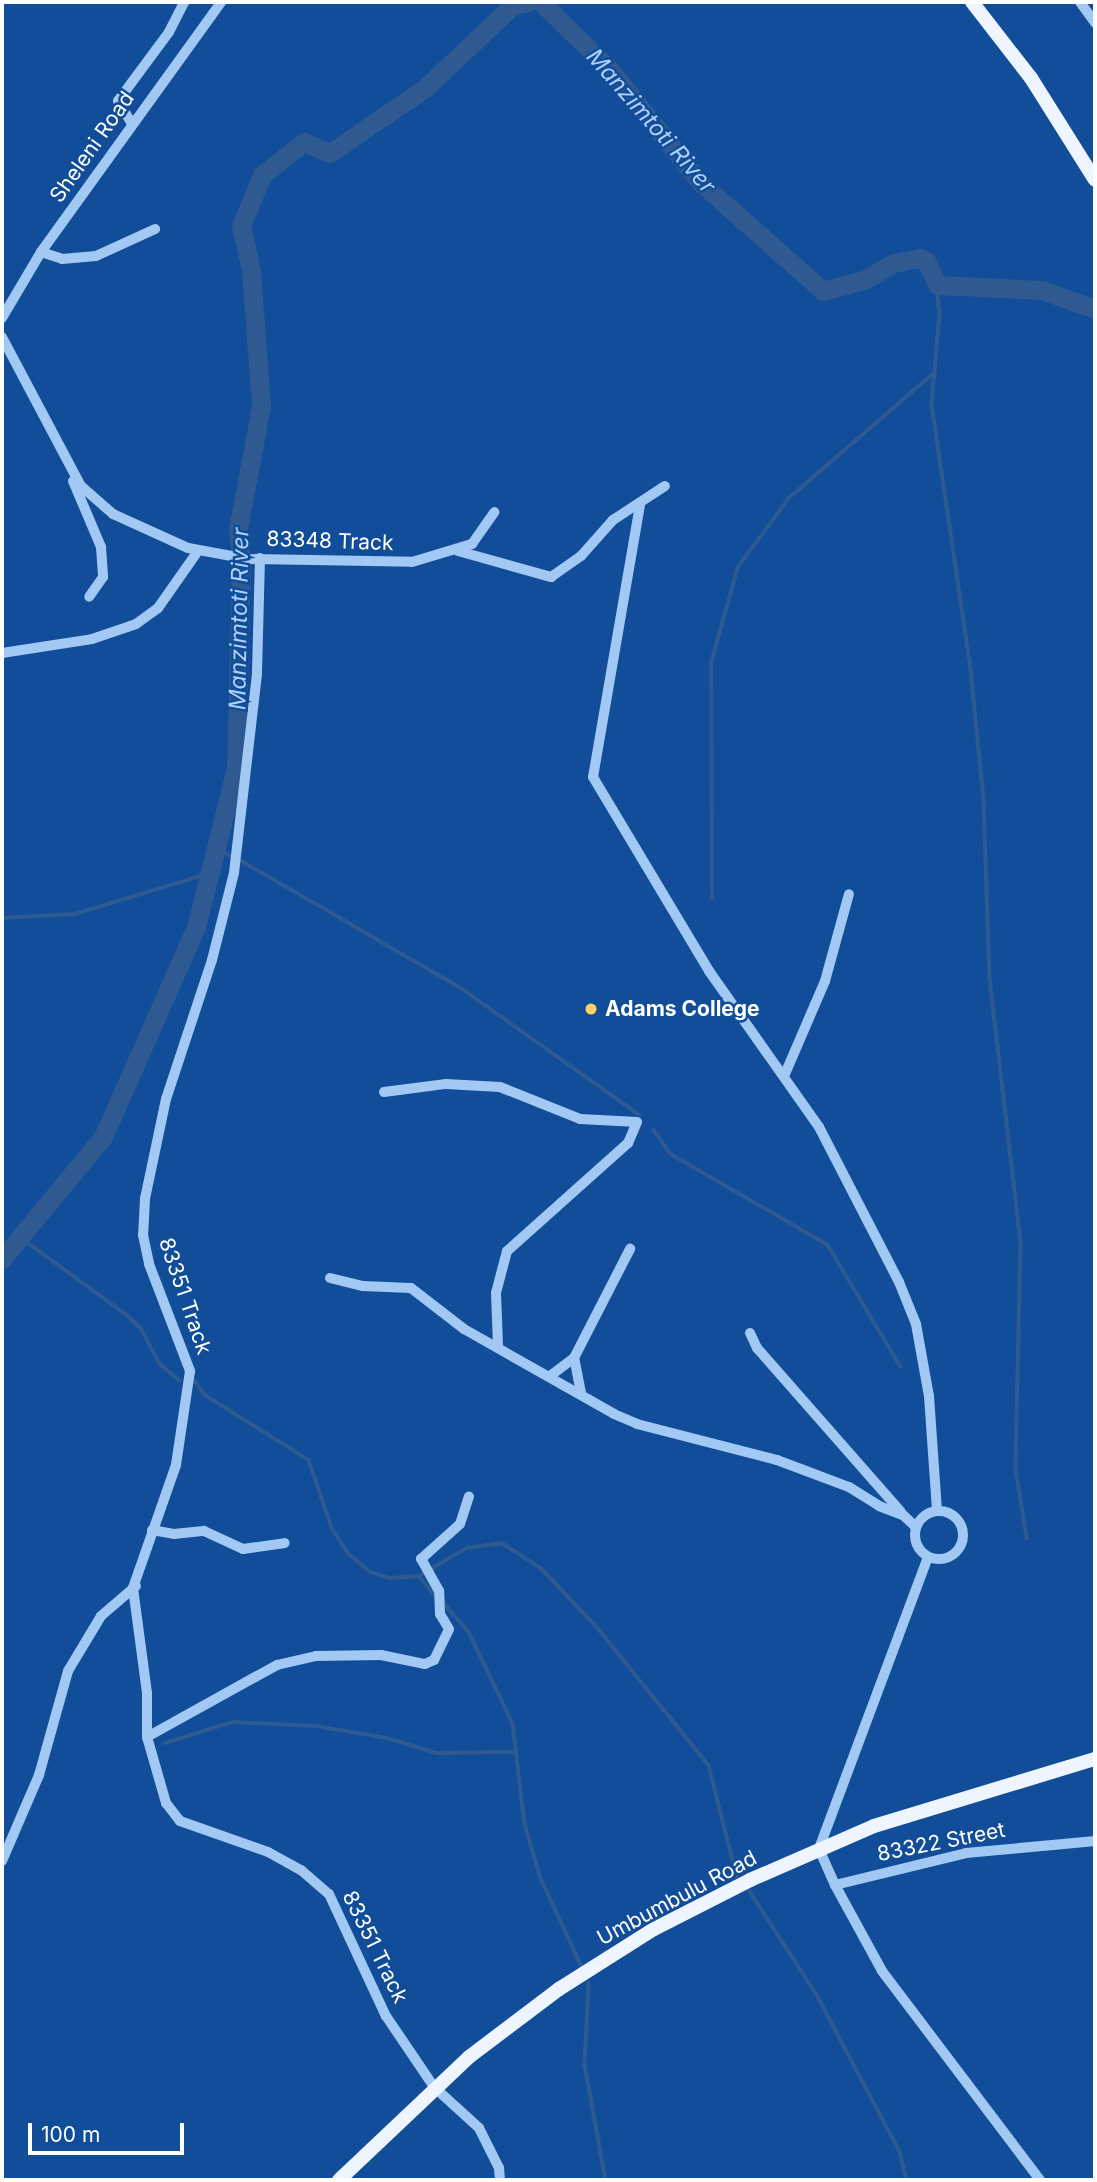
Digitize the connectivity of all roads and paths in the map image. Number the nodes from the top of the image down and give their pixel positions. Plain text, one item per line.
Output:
1 (184, 2) edge
2 (220, 2) edge
3 (972, 2) edge
4 (1080, 2) edge
5 (1095, 23) edge
6 (132, 124) junction
7 (1095, 180) edge
8 (155, 229) dead end
9 (41, 252) junction
10 (2, 318) edge
11 (2, 337) edge
12 (70, 471) junction
13 (665, 486) dead end
14 (640, 505) junction
15 (494, 512) dead end
16 (198, 551) junction
17 (458, 551) junction
18 (260, 558) junction
19 (89, 597) dead end
20 (2, 653) edge
21 (849, 894) dead end
22 (785, 1074) junction
23 (384, 1092) dead end
24 (630, 1249) dead end
25 (330, 1278) dead end
26 (750, 1333) dead end
27 (498, 1345) junction
28 (574, 1358) junction
29 (550, 1376) junction
30 (581, 1393) junction
31 (469, 1496) dead end
32 (937, 1511) junction
33 (903, 1515) junction
34 (916, 1527) junction
35 (152, 1530) junction
36 (285, 1542) dead end
37 (928, 1557) junction
38 (136, 1586) junction
39 (147, 1737) junction
40 (1095, 1759) edge
41 (1095, 1841) edge
42 (819, 1849) junction
43 (2, 1861) edge
44 (835, 1885) junction
45 (434, 2087) junction
46 (339, 2180) edge
47 (500, 2180) edge
48 (1040, 2180) edge

1 - 6 street
2 - 6 street, Sheleni Road
3 - 7 main road
4 - 5 street
6 - 9 street, Sheleni Road
8 - 9 street
9 - 10 street, Sheleni Road
11 - 12 street, 83348 Track
12 - 16 street, 83348 Track
12 - 19 street
13 - 14 street
14 - 17 street
14 - 22 street
15 - 17 street, 83348 Track
16 - 18 street, 83348 Track
16 - 20 street
17 - 18 street, 83348 Track
18 - 35 street, 83351 Track
21 - 22 street
22 - 32 street
23 - 27 street
24 - 28 street
25 - 27 street
26 - 33 street
27 - 29 street
28 - 29 street
28 - 30 street
29 - 30 street
30 - 33 street
31 - 39 street
32 - 34 street
32 - 37 street
33 - 34 street
34 - 37 street
35 - 36 street
35 - 38 street, 83351 Track
37 - 42 street
38 - 39 street, 83351 Track
38 - 43 street
39 - 45 street, 83351 Track
40 - 42 main road, Umbumbulu Road
41 - 44 street, 83322 Street
42 - 44 street
42 - 45 main road, Umbumbulu Road
44 - 48 street
45 - 46 main road, Umbumbulu Road
45 - 47 street, 83351 Track

